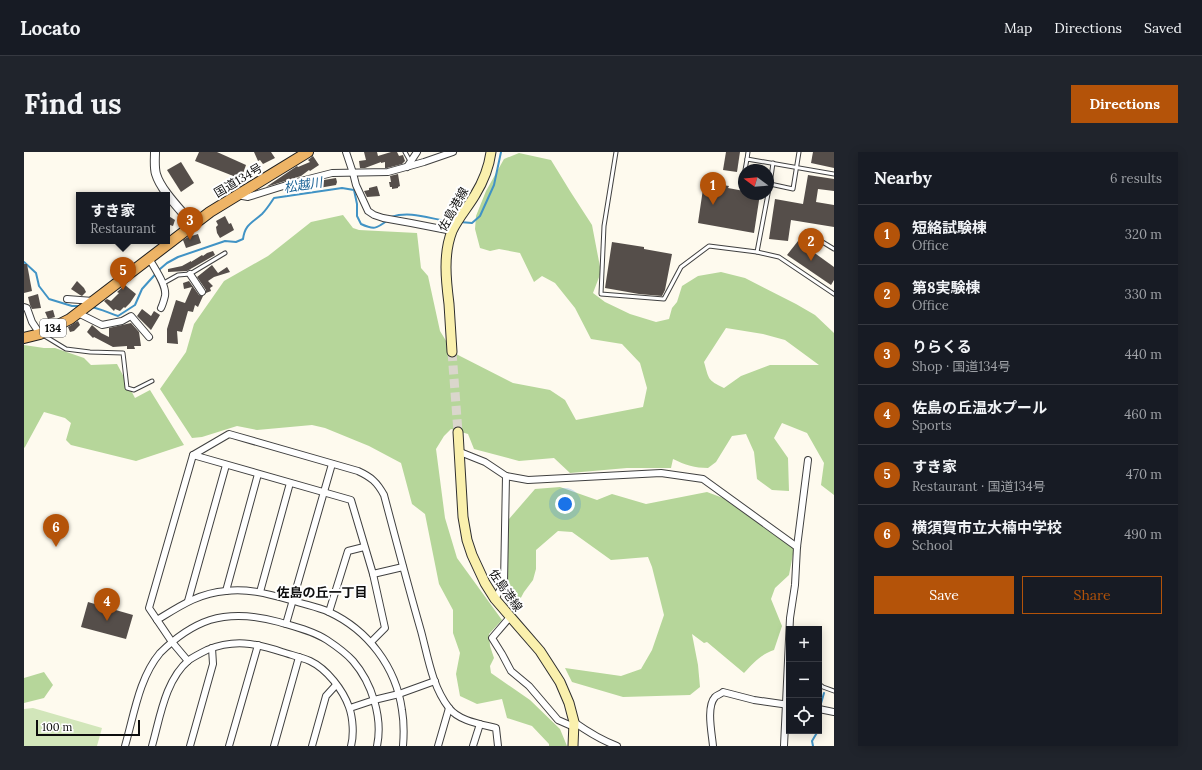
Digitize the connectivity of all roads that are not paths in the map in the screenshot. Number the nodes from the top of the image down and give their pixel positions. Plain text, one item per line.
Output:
1 (155, 152) edge
2 (308, 152) edge
3 (346, 152) edge
4 (405, 152) edge
5 (417, 152) edge
6 (452, 152) edge
7 (491, 152) edge
8 (616, 152) edge
9 (748, 152) edge
10 (799, 152) edge
11 (747, 159) junction
12 (773, 163) joint
13 (408, 164) junction
14 (746, 164) edge
15 (797, 167) junction
16 (353, 173) junction
17 (834, 174) edge
18 (774, 185) edge
19 (166, 192) edge
20 (237, 195) junction
21 (170, 197) edge
22 (767, 200) edge
23 (193, 225) junction
24 (453, 230) junction
25 (806, 232) dead end
26 (170, 242) edge
27 (168, 244) edge
28 (834, 248) edge
29 (757, 252) junction
30 (225, 253) dead end
31 (149, 258) junction
32 (190, 274) junction
33 (161, 281) junction
34 (202, 292) dead end
35 (834, 294) edge
36 (67, 299) dead end
37 (92, 302) junction
38 (24, 308) edge
39 (161, 308) dead end
40 (78, 312) junction
41 (40, 334) junction
42 (148, 337) dead end
43 (24, 338) edge
44 (452, 352) tunnel mouth
45 (152, 381) dead end
46 (458, 432) tunnel mouth
47 (460, 452) junction
48 (193, 455) junction
49 (808, 460) dead end
50 (332, 464) junction
51 (226, 465) junction
52 (258, 474) junction
53 (506, 476) junction
54 (290, 483) junction
55 (323, 493) junction
56 (364, 547) junction
57 (797, 547) junction
58 (403, 567) junction
59 (372, 574) junction
60 (226, 590) junction
61 (260, 592) junction
62 (495, 599) junction
63 (188, 601) junction
64 (293, 601) junction
65 (328, 612) junction
66 (510, 617) junction
67 (157, 620) junction
68 (286, 624) junction
69 (789, 626) edge
70 (172, 642) junction
71 (371, 642) junction
72 (258, 645) junction
73 (212, 648) junction
74 (299, 657) junction
75 (188, 661) junction
76 (788, 662) edge
77 (435, 681) junction
78 (336, 685) junction
79 (822, 686) edge
80 (834, 691) edge
81 (399, 694) junction
82 (788, 698) edge
83 (374, 700) junction
84 (786, 705) edge
85 (350, 708) junction
86 (449, 708) junction
87 (822, 710) edge
88 (834, 712) edge
89 (480, 724) junction
90 (574, 725) junction
91 (786, 726) edge
92 (125, 746) edge
93 (152, 746) edge
94 (190, 746) edge
95 (229, 746) edge
96 (274, 746) edge
97 (312, 746) edge
98 (351, 746) edge
99 (377, 746) edge
100 (403, 746) edge
101 (438, 746) edge
102 (473, 746) edge
103 (498, 746) edge
104 (573, 746) edge
105 (617, 746) edge
106 (712, 746) edge
107 (784, 746) edge

1 - 19 street
2 - 20 highway, 国道134号 / 134
3 - 16 street
4 - 13 lane
5 - 13 street
6 - 13 street
7 - 24 main road, 佐島港線
8 - 29 lane
9 - 11 lane
10 - 15 lane
11 - 12 lane
11 - 14 lane
12 - 15 lane
13 - 16 street
15 - 17 lane
15 - 18 lane
16 - 20 street
16 - 24 street
20 - 23 highway, 国道134号 / 134
21 - 23 street
22 - 29 lane
23 - 26 highway, 国道134号 / 134
24 - 44 main road, 佐島港線
25 - 28 lane
27 - 31 highway, 国道134号 / 134
29 - 35 lane
30 - 32 lane
31 - 33 street
31 - 37 highway, 国道134号 / 134
32 - 33 lane
32 - 34 street
33 - 39 street
36 - 37 street
37 - 40 highway, 国道134号 / 134
38 - 41 street
40 - 41 highway, 国道134号 / 134
40 - 42 street
41 - 43 highway, 国道134号 / 134
41 - 45 lane
46 - 47 main road, 佐島港線
47 - 53 street
47 - 62 main road, 佐島港線
48 - 50 street
48 - 51 street
48 - 67 street
49 - 57 street
50 - 55 street
50 - 58 street
51 - 52 street
51 - 63 street
52 - 54 street
52 - 60 street
53 - 57 street
53 - 62 street
54 - 55 street
54 - 61 street
55 - 56 street
55 - 64 street
56 - 59 street
56 - 65 street
57 - 69 street
58 - 59 street
58 - 77 street
59 - 71 street
60 - 61 street
60 - 63 street
61 - 64 street
62 - 66 main road, 佐島港線
63 - 67 street
64 - 65 street
64 - 68 street
65 - 71 street
66 - 90 main road, 佐島港線
66 - 90 street
67 - 70 street
68 - 70 street
68 - 83 street
70 - 75 street
70 - 92 street
71 - 81 street
72 - 73 street
72 - 74 street
72 - 95 street
73 - 75 street
73 - 94 street
74 - 78 street
74 - 96 street
75 - 93 street
76 - 82 street
77 - 81 street
77 - 86 street
78 - 85 street
78 - 97 street
79 - 80 lane
81 - 83 street
81 - 100 street
83 - 85 street
83 - 99 street
84 - 106 street
85 - 98 street
86 - 89 street
86 - 101 street
87 - 88 street
89 - 102 street
89 - 103 street
90 - 104 main road, 佐島港線
90 - 105 street
91 - 107 street

